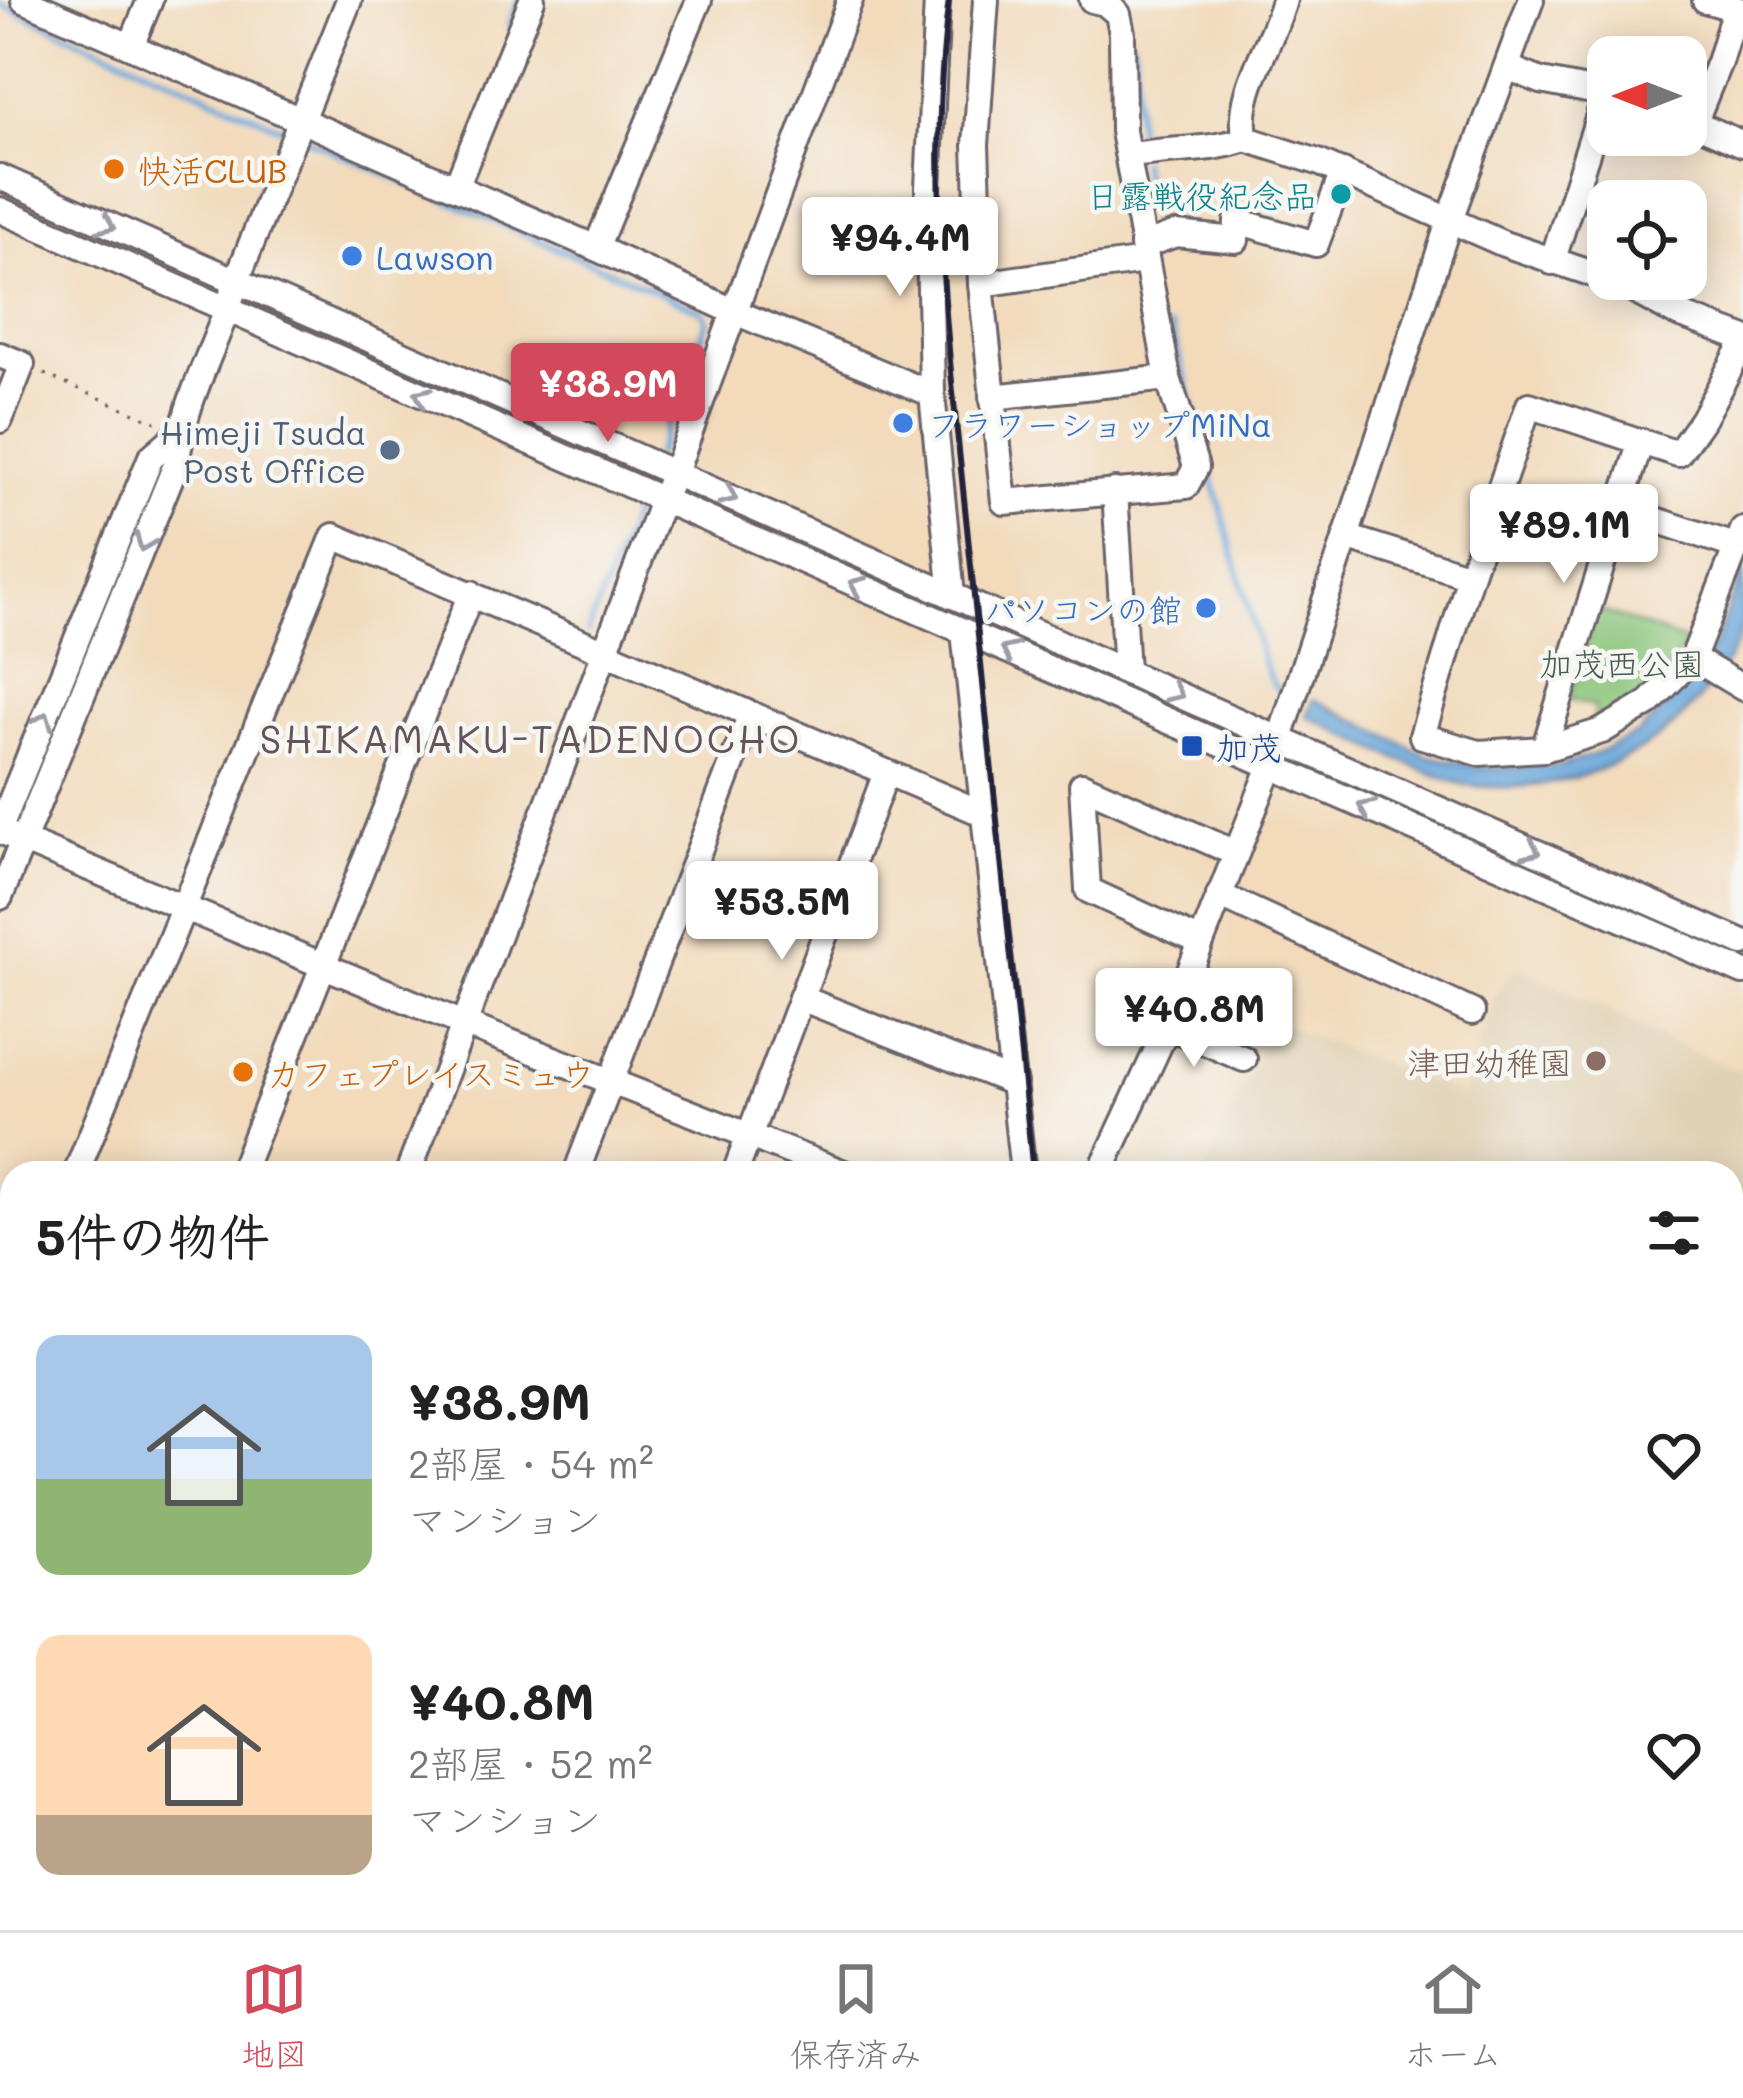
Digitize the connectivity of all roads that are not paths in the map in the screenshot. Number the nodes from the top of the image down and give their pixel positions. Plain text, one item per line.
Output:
1 (24, 0) edge
2 (150, 0) edge
3 (349, 0) edge
4 (532, 0) edge
5 (699, 0) edge
6 (850, 0) edge
7 (938, 0) edge
8 (986, 0) edge
9 (1092, 0) edge
10 (1531, 0) edge
11 (1705, 0) edge
12 (1279, 1) edge
13 (1739, 10) edge
14 (131, 46) junction
15 (1507, 67) junction
16 (1707, 86) edge
17 (1587, 90) edge
18 (301, 120) junction
19 (1707, 128) edge
20 (1246, 139) junction
21 (1743, 144) edge
22 (1137, 154) junction
23 (1587, 155) edge
24 (1343, 172) junction
25 (0, 177) edge
26 (456, 187) junction
27 (0, 210) edge
28 (1450, 219) junction
29 (596, 248) junction
30 (1150, 249) junction
31 (1552, 262) junction
32 (236, 282) junction
33 (981, 284) junction
34 (228, 311) junction
35 (735, 312) junction
36 (1743, 341) edge
37 (11, 360) edge
38 (1168, 378) junction
39 (932, 394) junction
40 (992, 397) junction
41 (0, 420) edge
42 (1641, 441) junction
43 (675, 472) junction
44 (1115, 491) junction
45 (662, 501) junction
46 (1619, 508) junction
47 (1346, 537) junction
48 (1739, 538) edge
49 (1470, 575) junction
50 (471, 593) junction
51 (952, 596) junction
52 (964, 632) junction
53 (606, 651) junction
54 (1693, 658) junction
55 (1126, 671) junction
56 (1736, 684) edge
57 (751, 714) junction
58 (1280, 740) junction
59 (1544, 749) junction
60 (1270, 766) junction
61 (886, 773) junction
62 (984, 814) junction
63 (8, 833) edge
64 (1234, 853) junction
65 (1219, 895) junction
66 (0, 897) edge
67 (183, 906) junction
68 (1201, 942) junction
69 (1743, 943) edge
70 (324, 965) junction
71 (1743, 972) edge
72 (801, 998) junction
73 (1472, 1012) dead end
74 (464, 1024) junction
75 (1168, 1025) junction
76 (1244, 1059) dead end
77 (611, 1081) junction
78 (1013, 1083) junction
79 (749, 1136) junction
80 (81, 1161) edge
81 (246, 1161) edge
82 (412, 1161) edge
83 (581, 1161) edge
84 (740, 1161) edge
85 (813, 1161) edge
86 (1022, 1161) edge
87 (1106, 1161) edge

1 - 14 street
2 - 14 street
3 - 18 street
4 - 26 street
5 - 29 street
6 - 35 street
7 - 39 street
8 - 33 street
9 - 22 street
10 - 15 street
11 - 13 street
12 - 20 street
13 - 16 street
14 - 18 street
15 - 17 street
15 - 28 street
18 - 26 street
18 - 32 street
19 - 21 street
20 - 22 street
20 - 24 street
22 - 30 street
23 - 31 street
24 - 28 street
24 - 30 street
25 -> 32 street
26 - 29 street
27 - 34 street
28 - 31 street
28 - 47 street
29 - 35 street
30 - 33 street
30 - 38 street
31 - 36 street
32 - 34 street
32 - 43 street
33 - 40 street
45 -> 34 street
34 - 63 street
35 - 39 street
35 - 43 street
36 - 42 street
37 - 41 street
38 - 40 street
38 - 44 street
39 - 51 street
40 - 44 street
42 - 46 street
42 - 49 street
43 - 45 street
43 -> 51 street
44 - 55 street
52 -> 45 street
45 - 53 street
46 - 48 street
46 - 59 street
47 - 49 street
47 - 58 street
48 - 54 street
49 - 59 street
50 - 53 street
50 - 67 street
50 - 70 street
51 - 55 street
60 -> 52 street
52 - 62 street
53 - 57 street
53 - 74 street
54 - 56 street
54 - 59 street
55 -> 58 street
57 - 61 street
57 - 77 street
58 - 60 street
58 -> 69 street
60 - 64 street
71 -> 60 street
61 - 62 street
61 - 72 street
62 - 78 street
63 - 66 street
63 - 67 street
64 - 65 street
64 - 68 street
65 - 68 street
65 - 73 street
67 - 70 street
67 - 80 street
68 - 75 street
70 - 74 street
70 - 81 street
72 - 78 street
72 - 79 street
74 - 77 street
74 - 82 street
75 - 76 street
75 - 87 street
77 - 79 street
77 - 83 street
78 - 86 street
79 - 84 street
79 - 85 street

